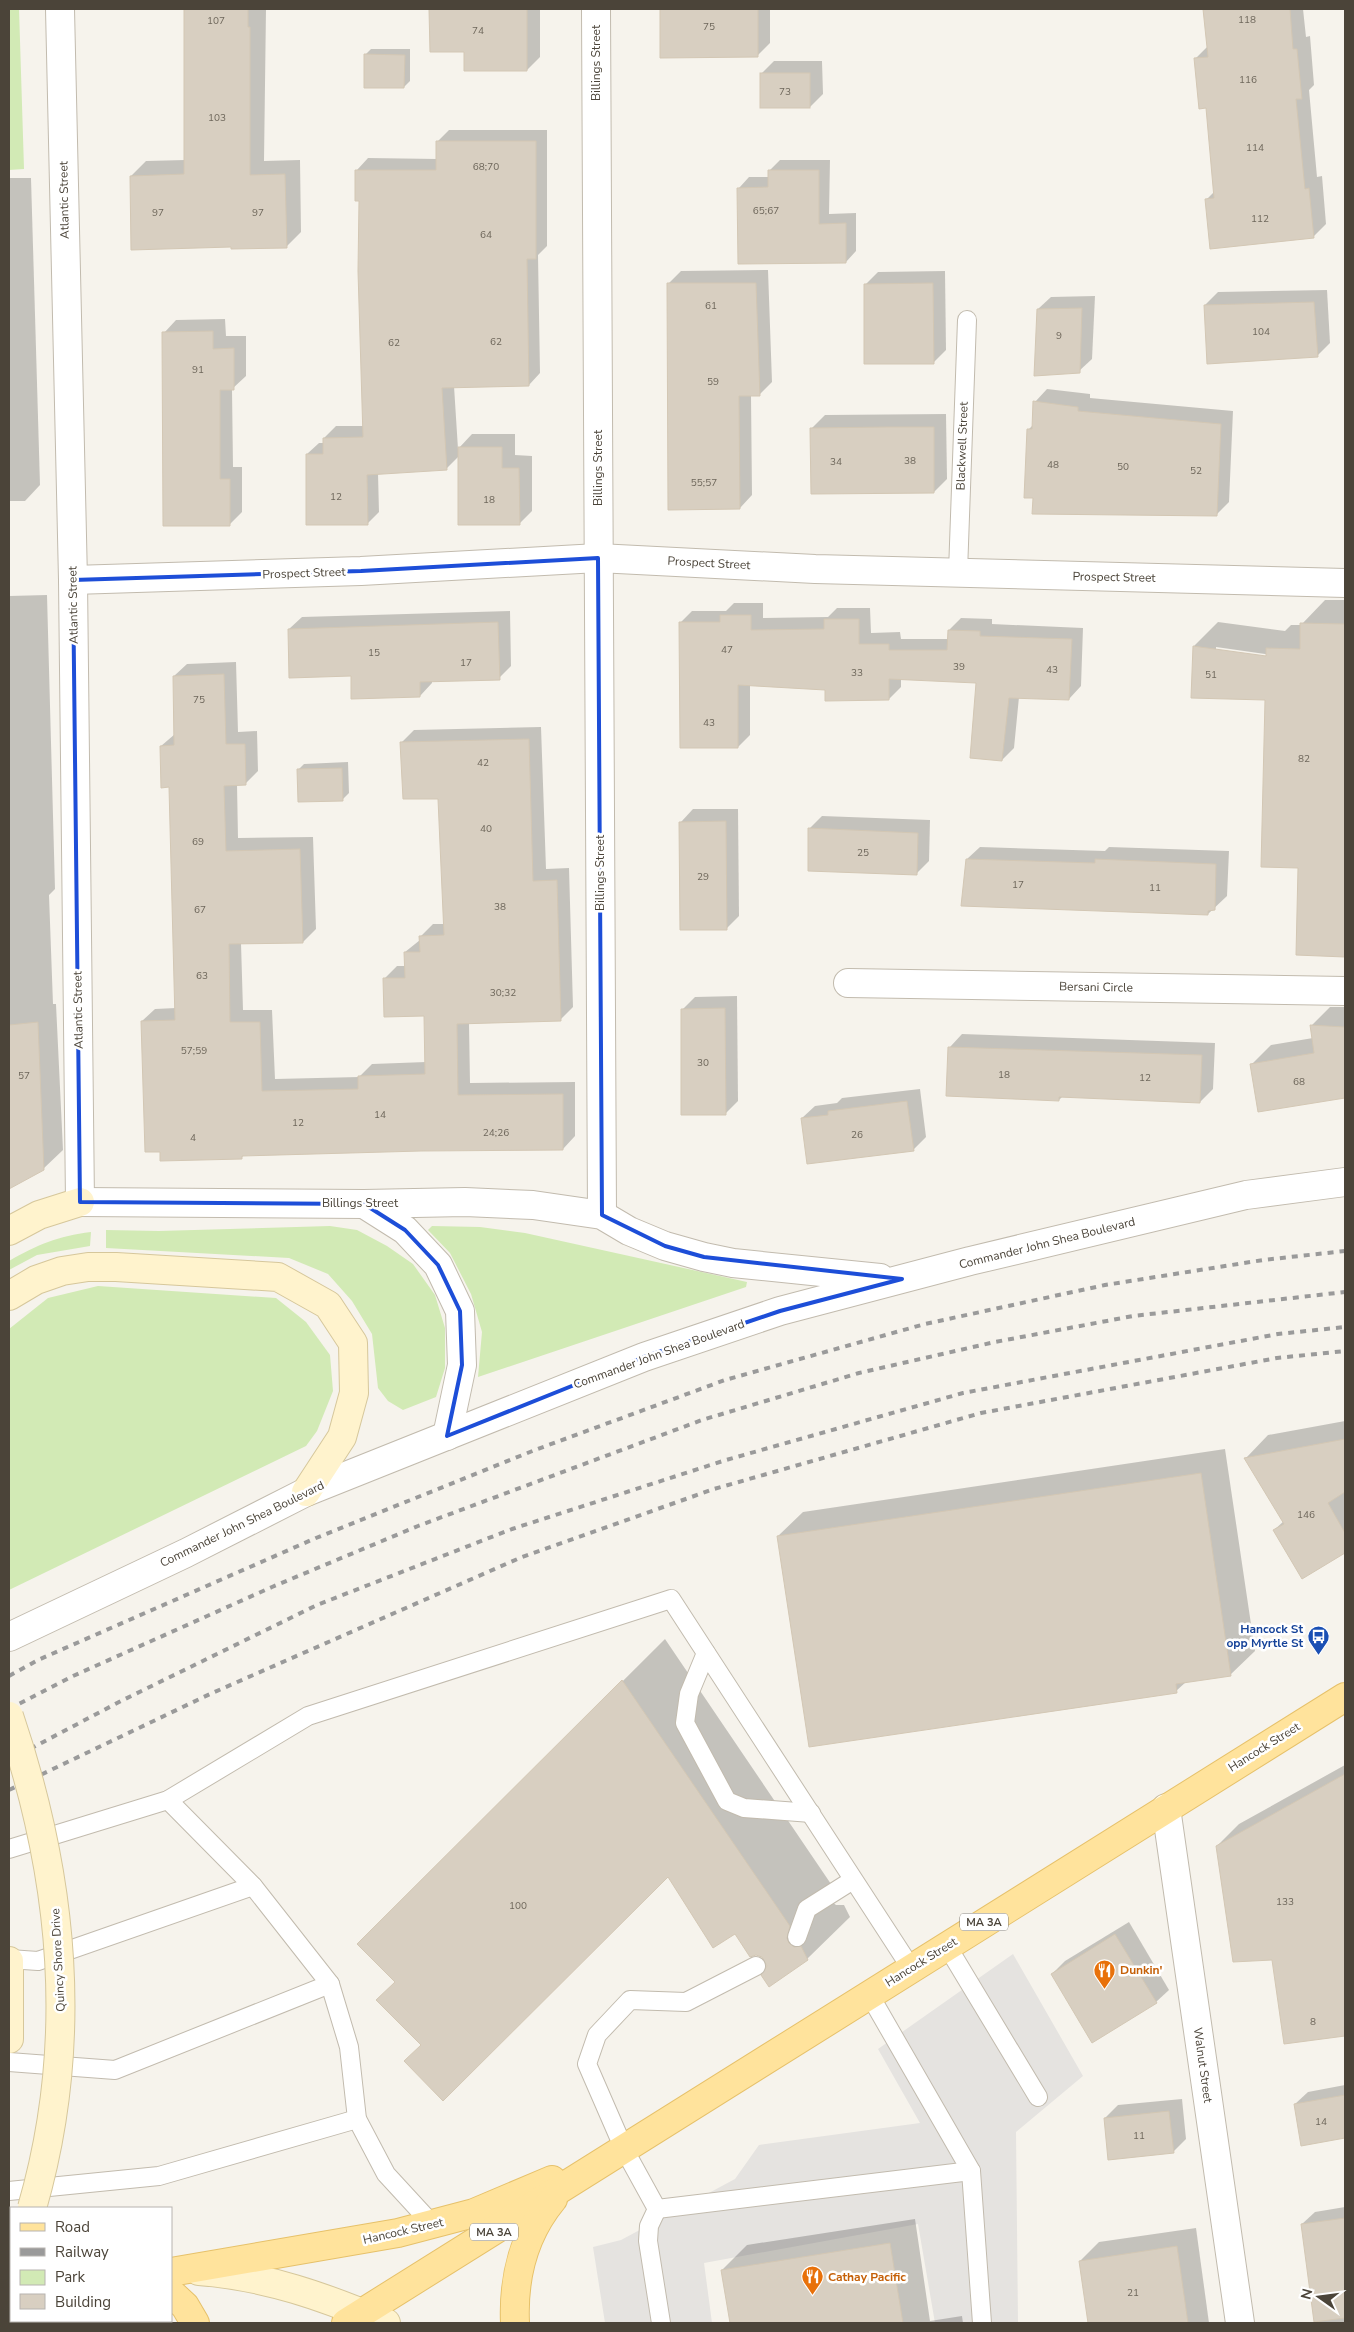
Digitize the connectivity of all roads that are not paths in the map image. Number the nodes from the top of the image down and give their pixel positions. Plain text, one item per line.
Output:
1 (60, 9) edge
2 (596, 9) edge
3 (967, 320) dead end
4 (598, 558) junction
5 (958, 572) junction
6 (73, 580) junction
7 (1345, 583) edge
8 (848, 983) dead end
9 (1345, 991) edge
10 (1345, 1182) edge
11 (80, 1202) junction
12 (364, 1204) junction
13 (602, 1215) junction
14 (9, 1231) edge
15 (902, 1279) junction
16 (9, 1296) edge
17 (446, 1436) junction
18 (306, 1492) junction
19 (9, 1637) edge
20 (706, 1653) junction
21 (1345, 1697) edge
22 (9, 1716) edge
23 (168, 1800) junction
24 (1166, 1808) junction
25 (810, 1813) junction
26 (9, 1849) edge
27 (853, 1880) junction
28 (253, 1886) junction
29 (797, 1937) dead end
30 (947, 1946) junction
31 (9, 1960) edge
32 (756, 1966) dead end
33 (911, 1968) junction
34 (330, 1984) junction
35 (869, 1994) junction
36 (9, 2039) edge
37 (9, 2062) edge
38 (1038, 2097) dead end
39 (357, 2119) junction
40 (624, 2149) junction
41 (971, 2171) junction
42 (560, 2190) junction
43 (9, 2191) edge
44 (32, 2207) edge
45 (657, 2208) junction
46 (432, 2224) junction
47 (172, 2279) edge
48 (365, 2320) edge
49 (195, 2323) edge
50 (515, 2323) edge
51 (661, 2323) edge
52 (982, 2323) edge
53 (1240, 2323) edge

1 - 6 street, Atlantic Street
2 - 4 street, Billings Street
3 - 5 lane, Blackwell Street
4 - 5 street, Prospect Street
4 - 6 street, Prospect Street
4 - 13 street, Billings Street
5 - 7 street, Prospect Street
6 - 11 street, Atlantic Street
8 - 9 street, Bersani Circle
10 - 15 street, Commander John Shea Boulevard
11 - 12 street, Billings Street
11 - 14 main road
12 - 13 street, Billings Street
12 - 17 street
13 - 15 street
15 - 17 street, Commander John Shea Boulevard
16 - 18 main road
17 - 18 street, Commander John Shea Boulevard
18 - 19 street, Commander John Shea Boulevard
20 - 23 lane
20 - 25 lane
20 - 25 lane
21 - 24 main road, Hancock Street / MA 3A
22 - 44 main road, Quincy Shore Drive, bridge
23 - 26 lane
23 - 28 lane
24 - 30 main road, Hancock Street / MA 3A
24 - 53 street, Walnut Street
25 - 27 lane
27 - 29 lane
27 - 33 lane
28 - 31 lane
28 - 34 lane
30 - 33 main road, Hancock Street / MA 3A
30 - 38 lane
31 - 36 main road
32 - 40 lane
33 - 35 main road, Hancock Street / MA 3A
34 - 37 lane
34 - 39 lane
35 - 40 main road, Hancock Street / MA 3A
35 - 41 lane
39 - 43 lane
39 - 46 lane
40 - 42 main road, Hancock Street / MA 3A
40 - 45 lane
40 - 46 main road, Hancock Street / MA 3A
41 - 45 lane
41 - 52 lane
42 - 48 main road, Hancock Street / MA 3A
42 - 50 main road
45 - 51 lane
46 - 47 main road, Hancock Street / MA 3A
47 - 48 main road
47 - 49 main road

